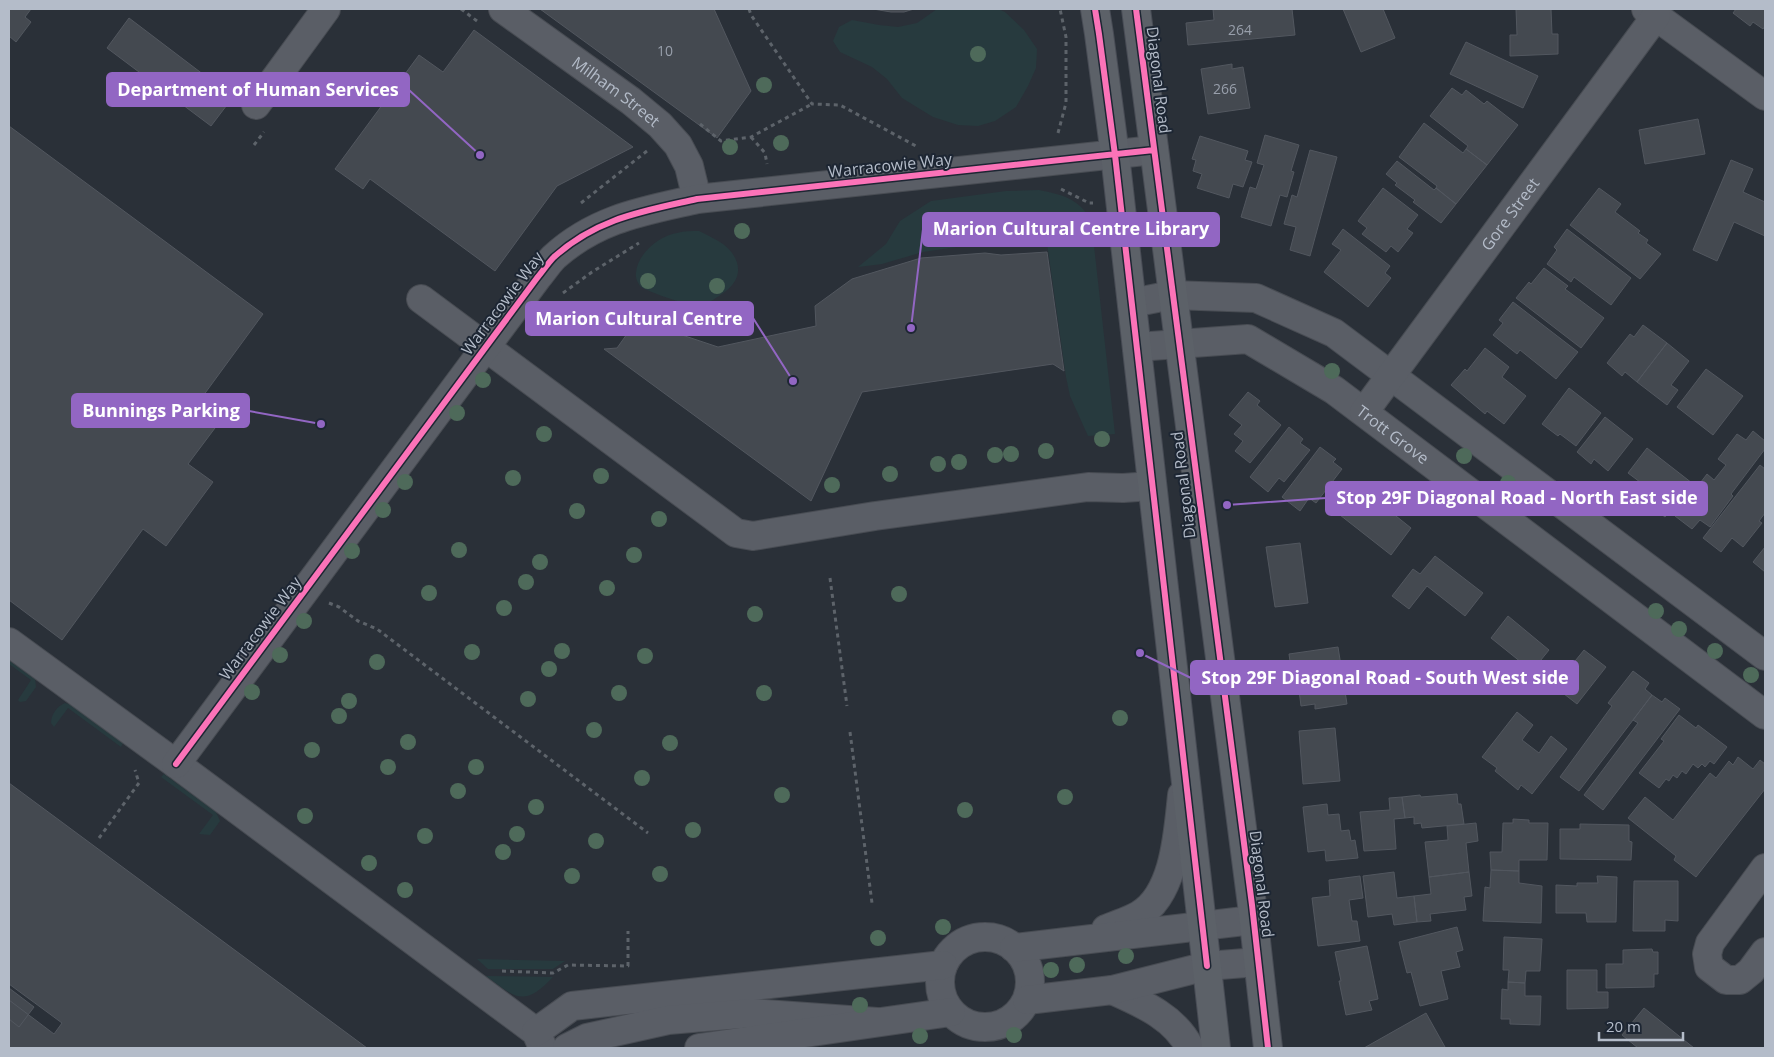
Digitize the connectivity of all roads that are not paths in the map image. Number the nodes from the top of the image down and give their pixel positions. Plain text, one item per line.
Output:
1 (326, 9) edge
2 (503, 9) edge
3 (1095, 9) edge
4 (1136, 9) edge
5 (1651, 12) edge
6 (1765, 96) edge
7 (256, 105) dead end
8 (1154, 150) junction
9 (1115, 155) junction
10 (697, 199) junction
11 (1172, 295) junction
12 (421, 299) dead end
13 (1132, 303) junction
14 (1180, 343) junction
15 (485, 347) junction
16 (1137, 347) junction
17 (1391, 376) junction
18 (1364, 412) junction
19 (1152, 486) junction
20 (9, 642) edge
21 (1765, 656) edge
22 (1765, 715) edge
23 (176, 764) junction
24 (1184, 770) junction
25 (1765, 868) edge
26 (1253, 920) junction
27 (1202, 926) junction
28 (1077, 940) junction
29 (1014, 948) junction
30 (1765, 952) edge
31 (1258, 962) junction
32 (943, 965) junction
33 (1206, 966) junction
34 (860, 973) junction
35 (1112, 990) junction
36 (1027, 1000) junction
37 (951, 1012) junction
38 (752, 1013) junction
39 (876, 1022) junction
40 (540, 1040) edge
41 (567, 1048) edge
42 (699, 1048) edge
43 (1190, 1048) edge
44 (1216, 1048) edge
45 (1268, 1048) edge

1 - 7 street
2 - 10 street, Milham Street
3 - 9 main road, Diagonal Road
4 - 8 main road, Diagonal Road
5 - 6 street
5 - 17 street, Gore Street
8 - 9 street, Warracowie Way
8 - 11 main road, Diagonal Road
9 - 10 street, Warracowie Way
9 - 13 main road, Diagonal Road
10 - 15 street, Warracowie Way
11 - 13 street
11 - 14 main road, Diagonal Road
11 - 17 street
12 - 15 street
13 - 16 main road, Diagonal Road
14 - 16 street, Trott Grove
14 - 18 street, Trott Grove
14 - 26 main road, Diagonal Road
15 - 19 street
15 - 23 street, Warracowie Way
16 - 19 main road, Diagonal Road
17 - 18 street, Gore Street
17 - 21 street
18 - 22 street, Trott Grove
19 - 24 main road, Diagonal Road
20 - 23 street
23 - 40 street
24 - 27 main road, Diagonal Road
24 - 28 street
25 - 30 street
26 - 27 street
26 - 31 main road, Diagonal Road
27 - 28 street
27 - 33 main road, Diagonal Road
28 - 29 street
29 - 32 street
29 - 36 street
31 - 33 street
31 - 45 main road, Diagonal Road
32 - 34 street
32 - 37 street
33 - 35 street
33 - 44 main road, Diagonal Road
34 - 38 street
34 - 40 street
35 - 36 street
35 - 43 street
36 - 37 street
37 - 39 street
38 - 39 street
38 - 41 street
39 - 42 street

